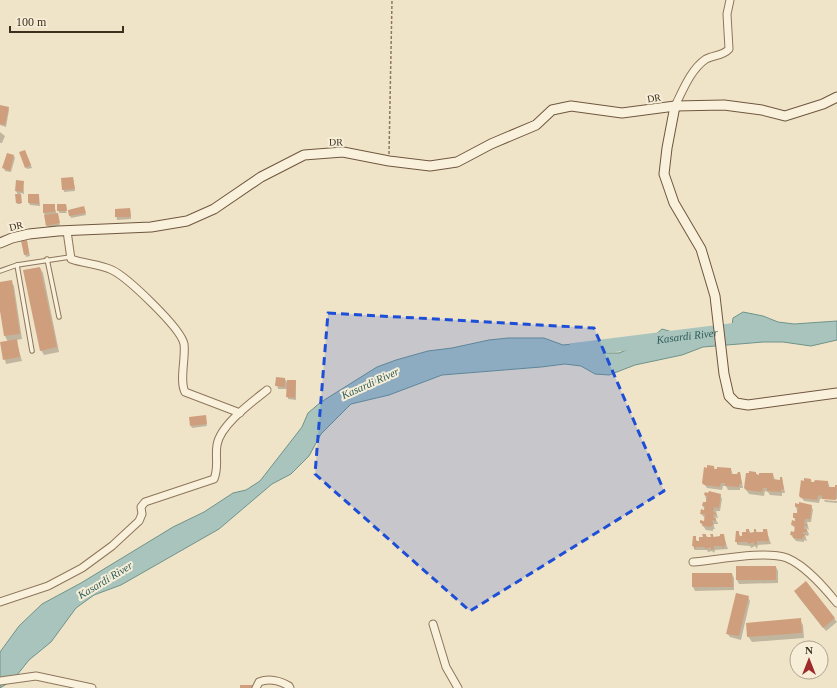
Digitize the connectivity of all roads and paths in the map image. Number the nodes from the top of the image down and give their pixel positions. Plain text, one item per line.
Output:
1 (392, 0) edge
2 (730, 0) edge
3 (837, 97) edge
4 (675, 106) junction
5 (389, 161) junction
6 (66, 231) junction
7 (0, 242) edge
8 (70, 256) junction
9 (47, 259) junction
10 (17, 265) junction
11 (0, 271) edge
12 (59, 317) dead end
13 (32, 351) dead end
14 (267, 390) dead end
15 (837, 393) edge
16 (240, 413) junction
17 (693, 562) dead end
18 (0, 602) edge
19 (837, 603) edge
20 (432, 624) dead end
21 (0, 681) edge
22 (92, 688) edge
23 (256, 688) edge
24 (290, 688) edge
25 (458, 688) edge

1 - 5 path
2 - 4 street
3 - 4 main road, DR
4 - 5 main road, DR
4 - 15 main road, DR
5 - 6 main road, DR
6 - 7 main road, DR
6 - 8 street
8 - 9 lane
8 - 16 street
9 - 10 lane
9 - 12 lane
10 - 11 lane
10 - 13 lane
14 - 16 street
16 - 18 street
17 - 19 street
20 - 25 street
21 - 22 street
23 - 24 street

